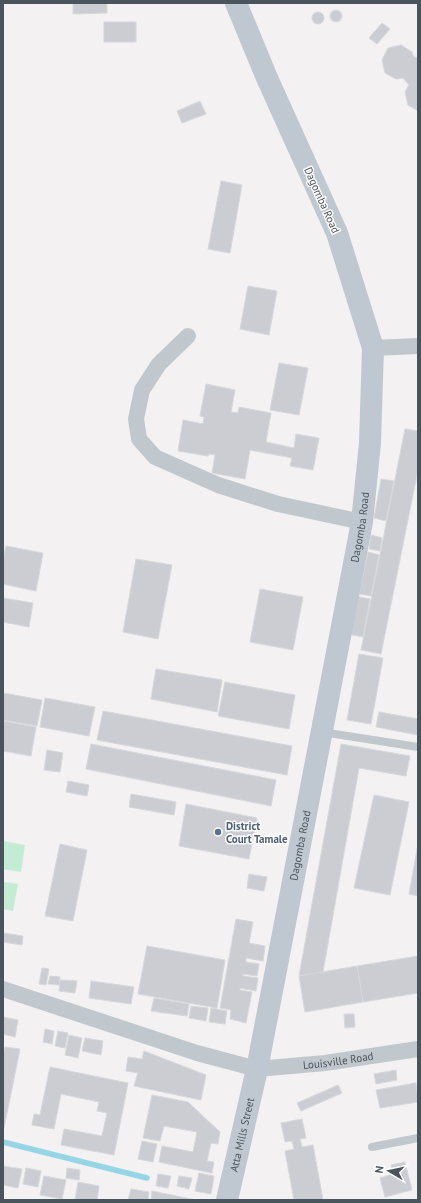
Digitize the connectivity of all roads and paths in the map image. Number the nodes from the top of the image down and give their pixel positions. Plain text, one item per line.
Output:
1 (236, 3) edge
2 (188, 336) dead end
3 (418, 346) edge
4 (373, 348) junction
5 (362, 522) junction
6 (321, 732) junction
7 (418, 747) edge
8 (3, 989) edge
9 (418, 1049) edge
10 (257, 1069) junction
11 (418, 1138) edge
12 (372, 1147) dead end
13 (227, 1200) edge

1 - 4 street, Dagomba Road
2 - 5 street
3 - 4 street
4 - 5 street, Dagomba Road
5 - 6 street, Dagomba Road
6 - 7 lane
6 - 10 street, Dagomba Road
8 - 10 street, Louisville Road
9 - 10 street, Louisville Road
10 - 13 street, Atta Mills Street
11 - 12 lane

